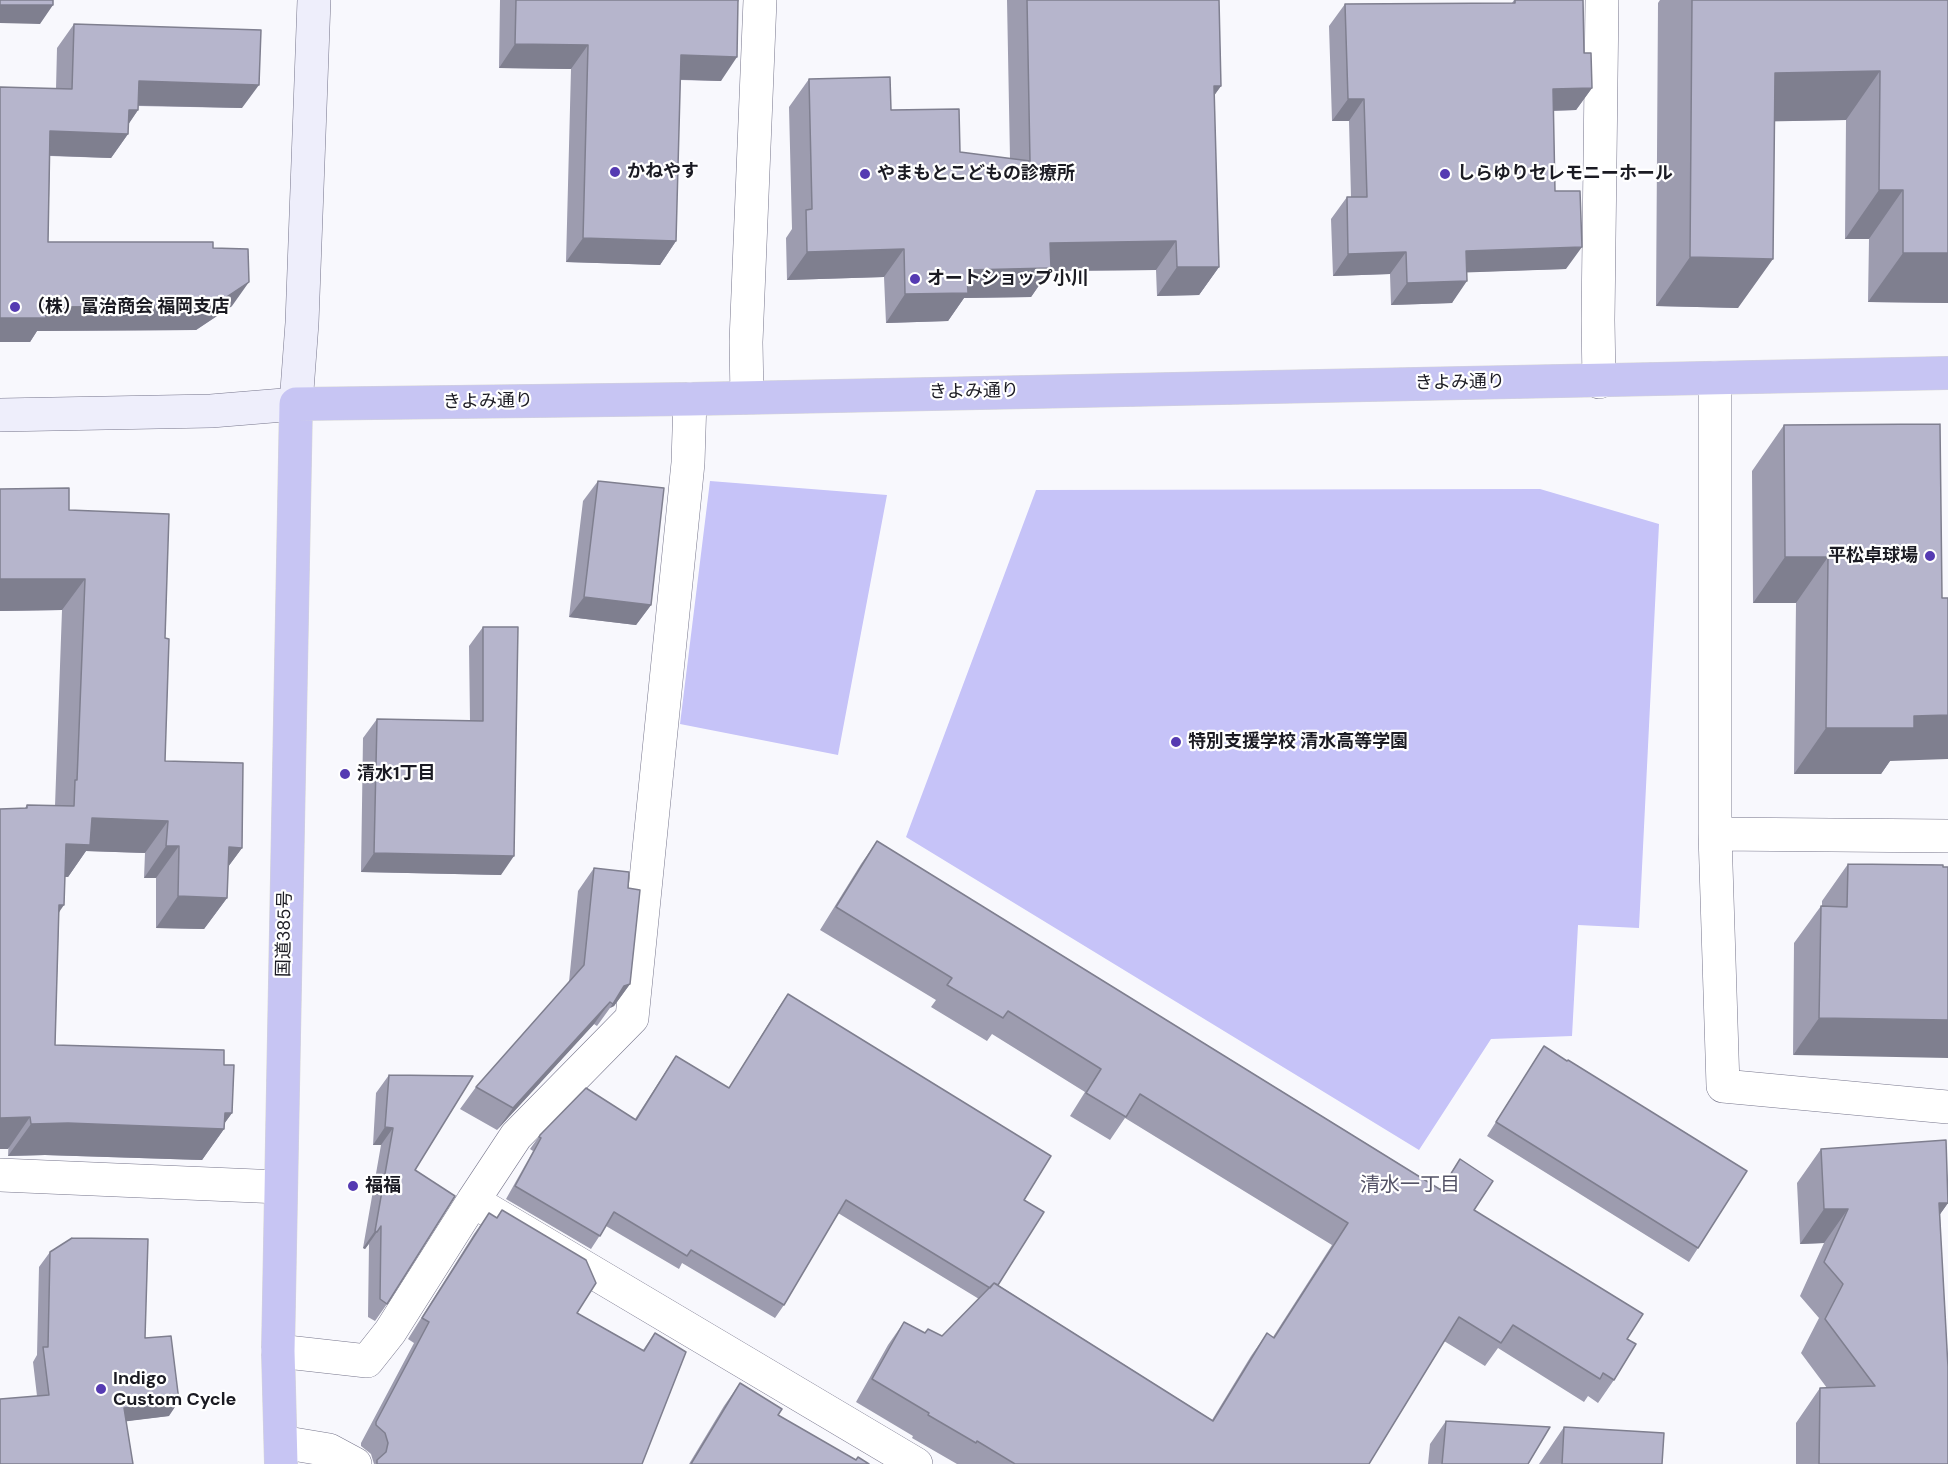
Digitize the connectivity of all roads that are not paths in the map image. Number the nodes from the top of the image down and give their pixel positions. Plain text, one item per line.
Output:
1 (314, 0) edge
2 (760, 0) edge
3 (1602, 0) edge
4 (1948, 373) edge
5 (1715, 378) junction
6 (1599, 382) junction
7 (747, 397) junction
8 (690, 399) junction
9 (296, 404) junction
10 (0, 415) edge
11 (1715, 834) junction
12 (1948, 836) edge
13 (1948, 1107) edge
14 (0, 1174) edge
15 (280, 1187) junction
16 (473, 1201) junction
17 (278, 1351) junction
18 (281, 1453) edge
19 (355, 1464) edge
20 (916, 1464) edge

1 - 9 street
2 - 7 street
3 - 6 street
4 - 5 highway, きよみ通り
5 - 6 highway, きよみ通り
5 - 11 street
6 - 7 highway, きよみ通り
7 - 8 highway, きよみ通り
8 - 9 highway, きよみ通り
8 - 16 street
9 - 10 street, きよみ通り
9 - 15 highway, 国道385号
11 - 12 street
11 - 13 street
14 - 15 street
15 - 17 highway, 国道385号
16 - 17 street
16 - 20 street
17 - 18 highway, 国道385号
18 - 19 street

